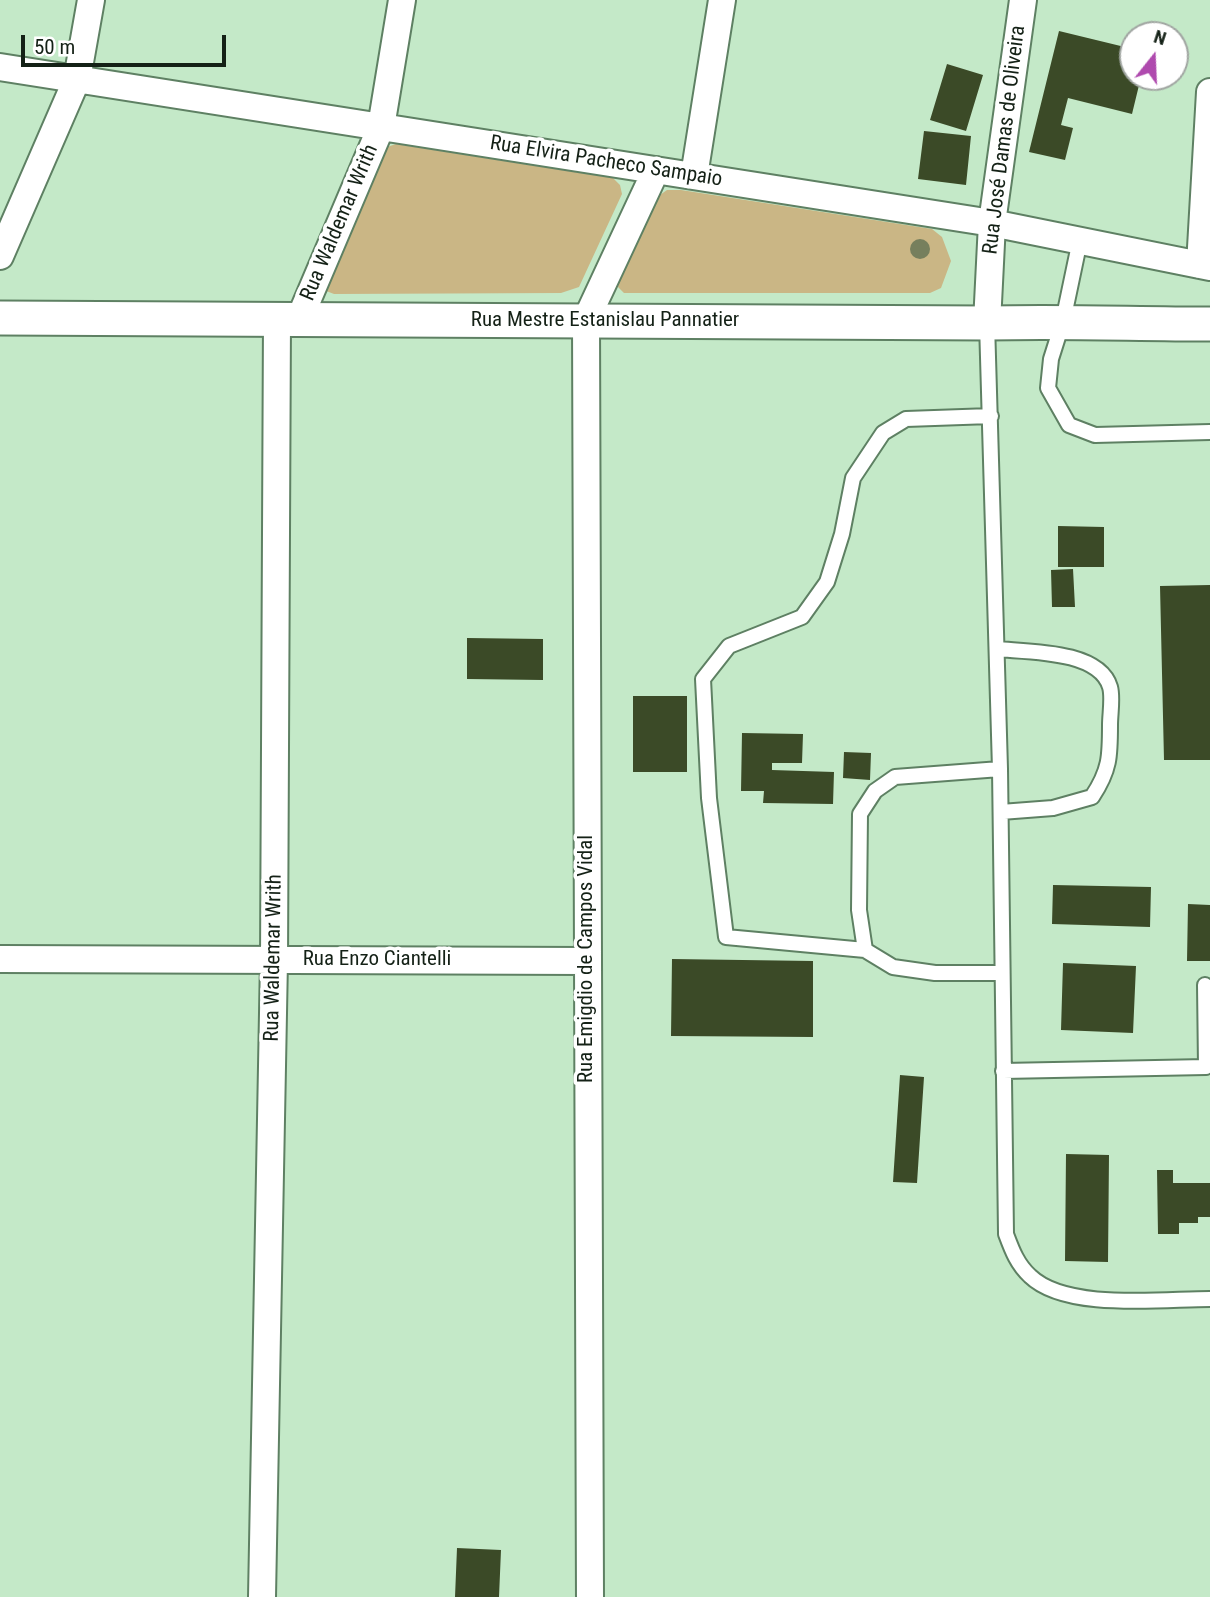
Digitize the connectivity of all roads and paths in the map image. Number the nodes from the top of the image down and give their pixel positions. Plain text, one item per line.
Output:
1 (91, 0) edge
2 (402, 0) edge
3 (722, 0) edge
4 (1023, 0) edge
5 (0, 67) edge
6 (78, 79) junction
7 (1210, 92) edge
8 (381, 127) junction
9 (656, 170) junction
10 (694, 176) junction
11 (992, 223) junction
12 (1080, 240) junction
13 (0, 256) edge
14 (1205, 266) edge
15 (0, 318) edge
16 (288, 319) junction
17 (586, 320) junction
18 (1063, 321) junction
19 (988, 323) junction
20 (1210, 324) edge
21 (991, 416) junction
22 (1210, 432) edge
23 (997, 649) junction
24 (1000, 769) junction
25 (1001, 812) junction
26 (865, 950) junction
27 (0, 959) edge
28 (274, 960) junction
29 (587, 961) junction
30 (1002, 973) junction
31 (1205, 985) dead end
32 (1003, 1071) junction
33 (1210, 1299) edge
34 (262, 1597) edge
35 (590, 1597) edge

1 - 6 street
2 - 8 street, Rua Waldemar Writh
3 - 10 street
4 - 11 street, Rua José Damas de Oliveira
5 - 6 street, Rua Elvira Pacheco Sampaio
6 - 8 street, Rua Elvira Pacheco Sampaio
6 - 13 street
7 - 14 street
8 - 9 street, Rua Elvira Pacheco Sampaio
8 - 16 street, Rua Waldemar Writh
9 - 10 street, Rua Elvira Pacheco Sampaio
9 - 17 street
10 - 11 street, Rua Elvira Pacheco Sampaio
11 - 12 street, Rua Elvira Pacheco Sampaio
11 - 19 street, Rua José Damas de Oliveira
12 - 14 street, Rua Elvira Pacheco Sampaio
12 - 18 lane
15 - 16 street, Rua Mestre Estanislau Pannatier
16 - 17 street, Rua Mestre Estanislau Pannatier
16 - 28 street, Rua Waldemar Writh
17 - 19 street, Rua Mestre Estanislau Pannatier
17 - 29 street, Rua Emigdio de Campos Vidal
18 - 19 street, Rua Mestre Estanislau Pannatier
18 - 20 street, Rua Mestre Estanislau Pannatier
18 - 22 lane
19 - 21 lane
21 - 23 lane
21 - 26 lane
23 - 24 lane
23 - 25 lane
24 - 25 lane
24 - 26 lane
25 - 30 lane
26 - 30 lane
27 - 28 street, Rua Enzo Ciantelli
28 - 29 street, Rua Enzo Ciantelli
28 - 34 street, Rua Waldemar Writh
29 - 35 street, Rua Emigdio de Campos Vidal
30 - 32 lane
31 - 32 lane
32 - 33 lane

